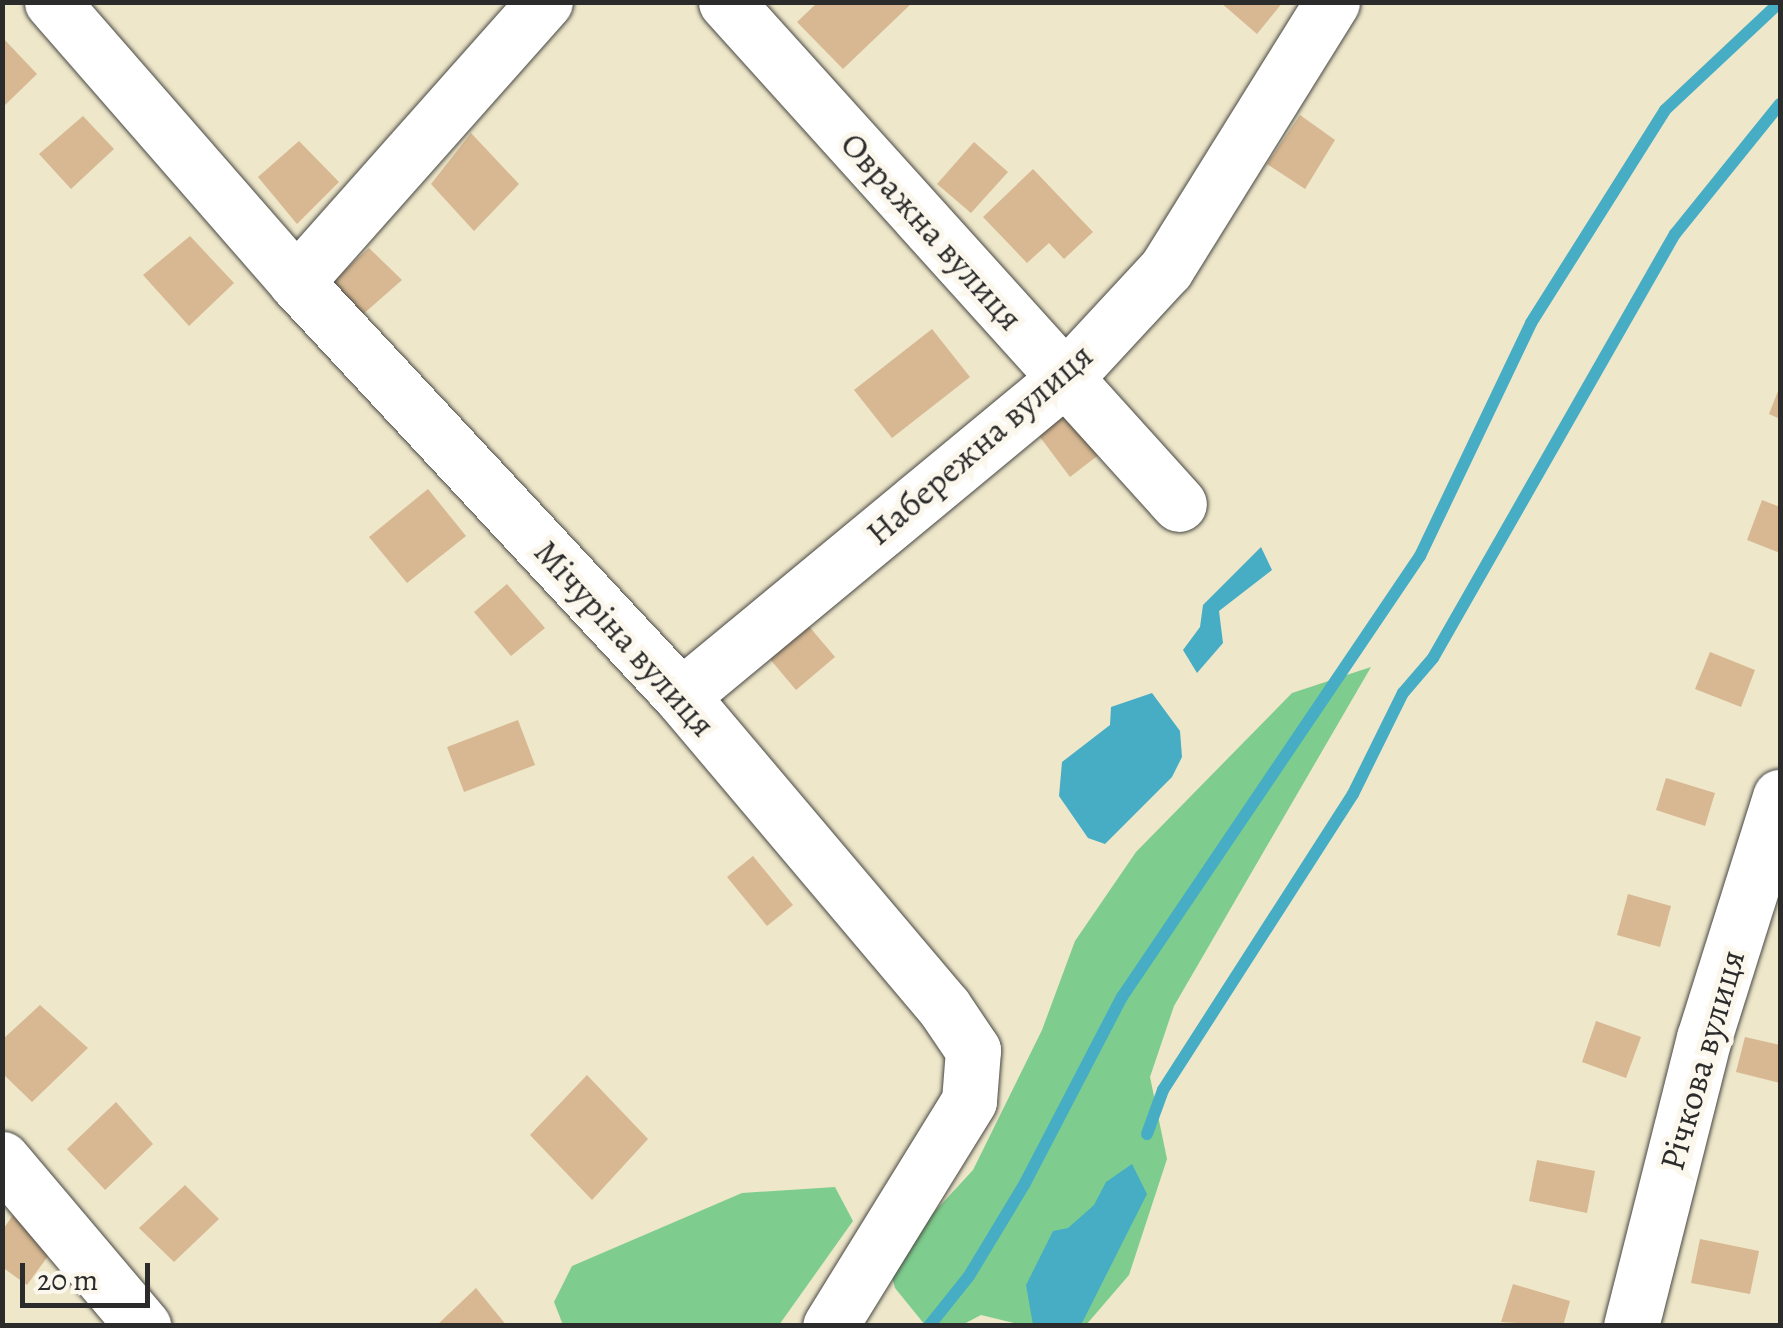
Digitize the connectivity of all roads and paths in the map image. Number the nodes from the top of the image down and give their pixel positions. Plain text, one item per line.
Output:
1 (52, 2) edge
2 (545, 2) edge
3 (726, 2) edge
4 (1332, 2) edge
5 (296, 282) junction
6 (1065, 378) junction
7 (1179, 504) dead end
8 (680, 696) junction
9 (1780, 797) edge
10 (2, 1160) edge
11 (851, 1316) edge
12 (143, 1326) edge
13 (1631, 1326) edge

1 - 5 street, Мічуріна вулиця
2 - 5 street
3 - 6 street, Овражна вулиця
4 - 6 street, Набережна вулиця
5 - 8 street, Мічуріна вулиця
6 - 7 street, Овражна вулиця
6 - 8 street, Набережна вулиця
8 - 11 street, Мічуріна вулиця
9 - 13 street, Річкова вулиця
10 - 12 street

